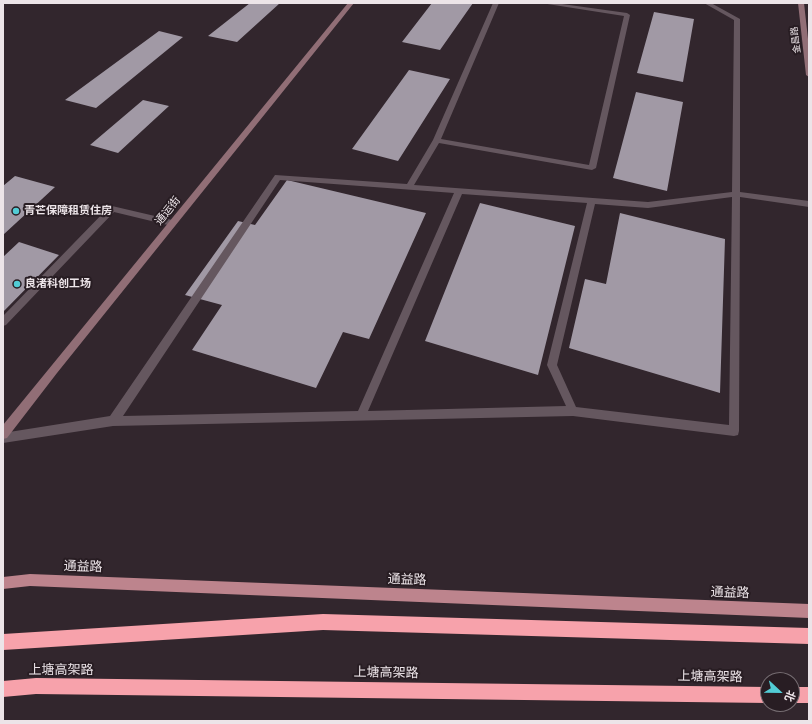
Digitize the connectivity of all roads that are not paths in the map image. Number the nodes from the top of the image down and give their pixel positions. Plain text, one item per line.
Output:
1 (351, 3) edge
2 (496, 3) edge
3 (544, 3) edge
4 (707, 3) edge
5 (801, 3) edge
6 (809, 75) edge
7 (438, 140) junction
8 (409, 187) junction
9 (459, 191) junction
10 (736, 194) junction
11 (592, 201) junction
12 (809, 204) edge
13 (172, 223) junction
14 (3, 322) edge
15 (573, 411) junction
16 (361, 415) junction
17 (113, 421) junction
18 (3, 434) edge
19 (3, 438) edge
20 (3, 583) edge
21 (809, 611) edge
22 (809, 636) edge
23 (3, 642) edge
24 (3, 689) edge
25 (760, 695) edge

1 - 13 street, 通运街
2 - 7 lane
3 - 7 lane
4 - 10 lane
5 - 6 street, 金昌路
7 - 8 lane
8 - 9 lane
8 - 17 lane
9 - 11 lane
9 - 16 lane
10 - 11 lane
10 - 12 lane
10 - 15 lane
11 - 15 lane
13 - 14 lane
13 - 18 street, 通运街
15 - 16 lane
16 - 17 lane
17 - 19 lane
20 - 21 main road, 通益路
22 - 23 highway
24 - 25 highway, 上塘高架路

